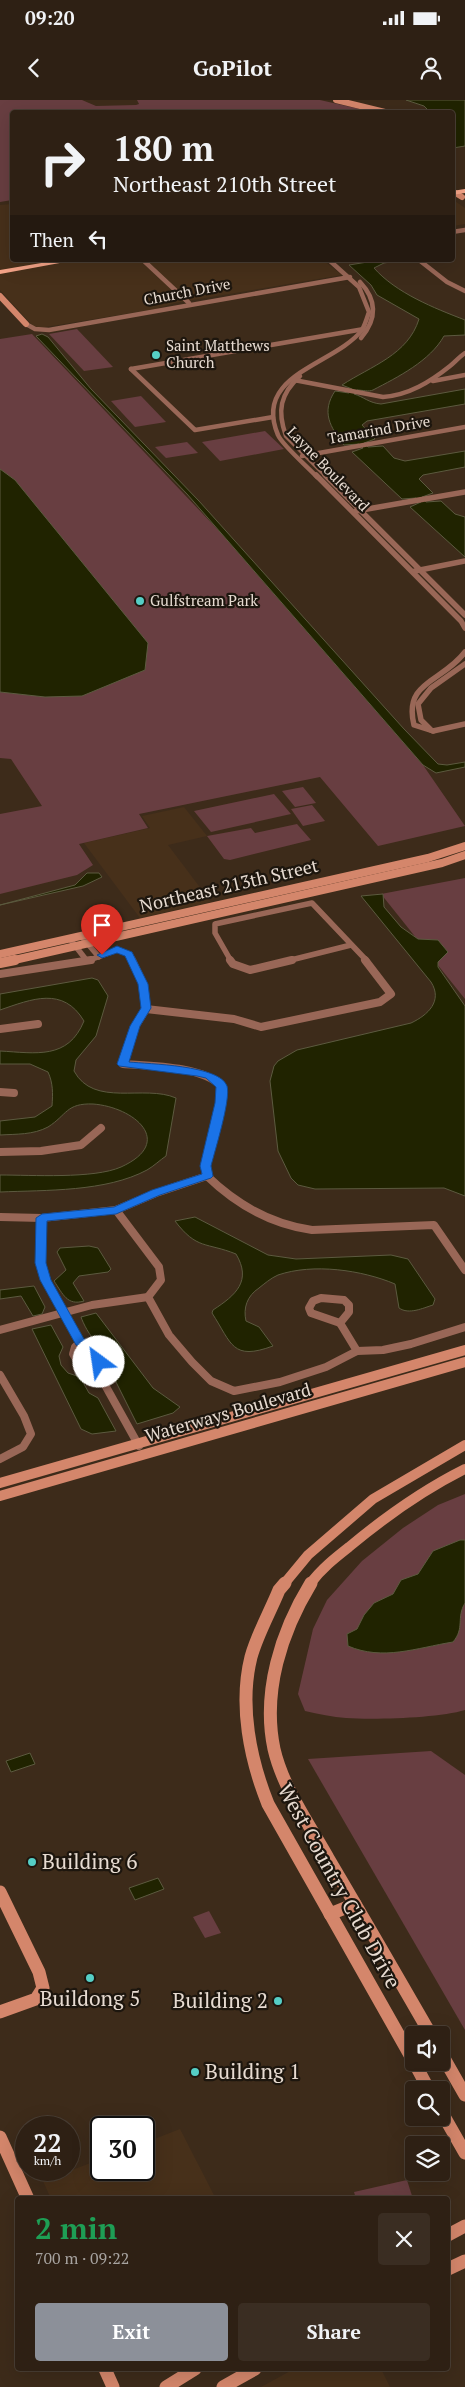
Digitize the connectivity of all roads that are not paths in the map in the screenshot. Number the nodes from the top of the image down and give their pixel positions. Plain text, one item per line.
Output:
1 (336, 100) edge
2 (379, 110) edge
3 (20, 262) edge
4 (60, 262) edge
5 (145, 262) edge
6 (331, 262) edge
7 (339, 262) edge
8 (422, 262) edge
9 (0, 265) edge
10 (0, 272) edge
11 (351, 276) junction
12 (465, 291) edge
13 (0, 296) edge
14 (368, 296) junction
15 (189, 303) junction
16 (26, 324) joint
17 (368, 329) junction
18 (361, 330) junction
19 (465, 353) edge
20 (465, 375) edge
21 (292, 379) junction
22 (428, 381) junction
23 (278, 416) junction
24 (270, 417) junction
25 (465, 427) edge
26 (304, 456) junction
27 (297, 457) junction
28 (465, 492) edge
29 (359, 511) junction
30 (352, 512) junction
31 (465, 561) edge
32 (419, 570) junction
33 (412, 571) junction
34 (465, 616) edge
35 (465, 628) edge
36 (465, 652) edge
37 (465, 664) edge
38 (449, 673) junction
39 (465, 724) edge
40 (465, 846) edge
41 (465, 855) edge
42 (84, 940) junction
43 (73, 942) junction
44 (351, 945) junction
45 (0, 954) edge
46 (99, 957) junction
47 (0, 962) edge
48 (87, 962) junction
49 (0, 974) edge
50 (146, 1008) junction
51 (38, 1024) dead end
52 (0, 1028) edge
53 (0, 1092) edge
54 (14, 1093) dead end
55 (101, 1128) dead end
56 (0, 1152) edge
57 (207, 1176) junction
58 (116, 1210) junction
59 (0, 1217) edge
60 (42, 1218) junction
61 (465, 1270) edge
62 (148, 1297) junction
63 (63, 1312) junction
64 (340, 1323) junction
65 (465, 1328) edge
66 (0, 1330) edge
67 (80, 1342) junction
68 (465, 1350) edge
69 (357, 1351) junction
70 (465, 1362) edge
71 (95, 1367) junction
72 (0, 1375) edge
73 (137, 1443) junction
74 (465, 1445) edge
75 (144, 1455) junction
76 (0, 1459) edge
77 (465, 1470) edge
78 (0, 1483) edge
79 (0, 1496) edge
80 (0, 1892) edge
81 (355, 1904) junction
82 (330, 1914) junction
83 (0, 2012) edge
84 (426, 2026) edge
85 (405, 2038) edge
86 (450, 2069) edge
87 (465, 2095) edge
88 (450, 2126) edge
89 (0, 2137) edge
90 (465, 2153) edge
91 (27, 2196) edge
92 (465, 2226) edge
93 (450, 2234) edge
94 (465, 2261) edge
95 (450, 2269) edge
96 (106, 2371) edge
97 (192, 2371) edge
98 (251, 2371) edge
99 (113, 2387) edge
100 (166, 2387) edge
101 (223, 2387) edge

1 - 2 street
3 - 9 main road
4 - 10 main road
5 - 15 street
6 - 11 street
7 - 11 street
8 - 12 street
11 - 14 street
11 - 15 street, Church Drive
13 - 16 street
14 - 17 street
14 - 18 street
15 - 16 street, Church Drive
17 - 18 street
17 - 21 street, Layne Boulevard
18 - 21 street, Layne Boulevard
18 - 24 street
19 - 22 street
20 - 22 street
21 - 22 street
21 - 23 street, Layne Boulevard
21 - 24 street, Layne Boulevard
23 - 24 street
23 - 26 street, Layne Boulevard
24 - 27 street, Layne Boulevard
25 - 26 street, Tamarind Drive
26 - 27 street, Tamarind Drive
26 - 29 street, Layne Boulevard
27 - 30 street, Layne Boulevard
28 - 29 street
29 - 30 street
29 - 32 street, Layne Boulevard
30 - 33 street, Layne Boulevard
31 - 32 street
32 - 33 street
32 - 34 street, Layne Boulevard
33 - 35 street, Layne Boulevard
36 - 38 street
37 - 38 street
38 - 39 street
40 - 42 street, Northeast 213th Street
41 - 42 street, Northeast 213th Street
42 - 43 street, Northeast 213th Street
42 - 46 street
43 - 45 street, Northeast 213th Street
43 - 47 street, Northeast 213th Street
43 - 48 street
44 - 44 street
44 - 50 street
46 - 48 street
46 - 50 street
48 - 49 street
50 - 57 street
51 - 52 street
53 - 54 street
55 - 56 street
57 - 58 street
57 - 61 street
58 - 60 street
58 - 62 street
59 - 60 street
60 - 63 street
62 - 63 street
62 - 69 street
63 - 66 street
63 - 67 street
64 - 64 street
64 - 69 street
65 - 69 street
67 - 71 street
67 - 71 street
68 - 73 street, Waterways Boulevard
70 - 75 street, Waterways Boulevard
71 - 73 street
72 - 76 street
73 - 75 street
73 - 78 street, Waterways Boulevard
74 - 82 street, West Country Club Drive
75 - 79 street, Waterways Boulevard
77 - 81 street, West Country Club Drive
80 - 83 street
81 - 82 street
81 - 84 street, West Country Club Drive
82 - 85 street, West Country Club Drive
86 - 87 street
88 - 90 street
89 - 91 street
92 - 93 street
94 - 95 street
96 - 99 street
97 - 100 street
98 - 101 street

